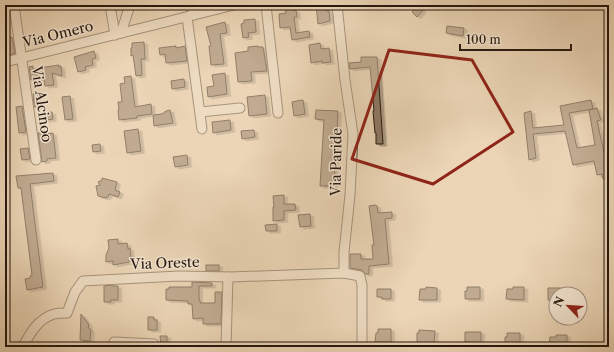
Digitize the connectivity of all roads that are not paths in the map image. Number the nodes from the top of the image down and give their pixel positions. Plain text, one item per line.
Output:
1 (14, 5) edge
2 (110, 5) edge
3 (130, 5) edge
4 (192, 5) edge
5 (234, 5) edge
6 (266, 5) edge
7 (337, 5) edge
8 (190, 16) junction
9 (118, 34) junction
10 (21, 57) junction
11 (5, 62) edge
12 (240, 108) dead end
13 (200, 112) junction
14 (278, 113) dead end
15 (202, 129) dead end
16 (36, 160) dead end
17 (344, 273) junction
18 (228, 277) junction
19 (114, 342) dead end
20 (23, 347) edge
21 (155, 347) edge
22 (226, 347) edge
23 (362, 347) edge

1 - 10 street, Via Alcinoo
2 - 9 street
3 - 9 street
4 - 8 street
5 - 8 street, Via Omero
6 - 14 street
7 - 17 street, Via Paride
8 - 9 street, Via Omero
8 - 13 street
9 - 10 street, Via Omero
10 - 11 street, Via Omero
10 - 16 street, Via Alcinoo
12 - 13 street
13 - 15 street
17 - 18 street, Via Oreste
17 - 23 street
18 - 20 street, Via Oreste
18 - 22 street
19 - 21 street

